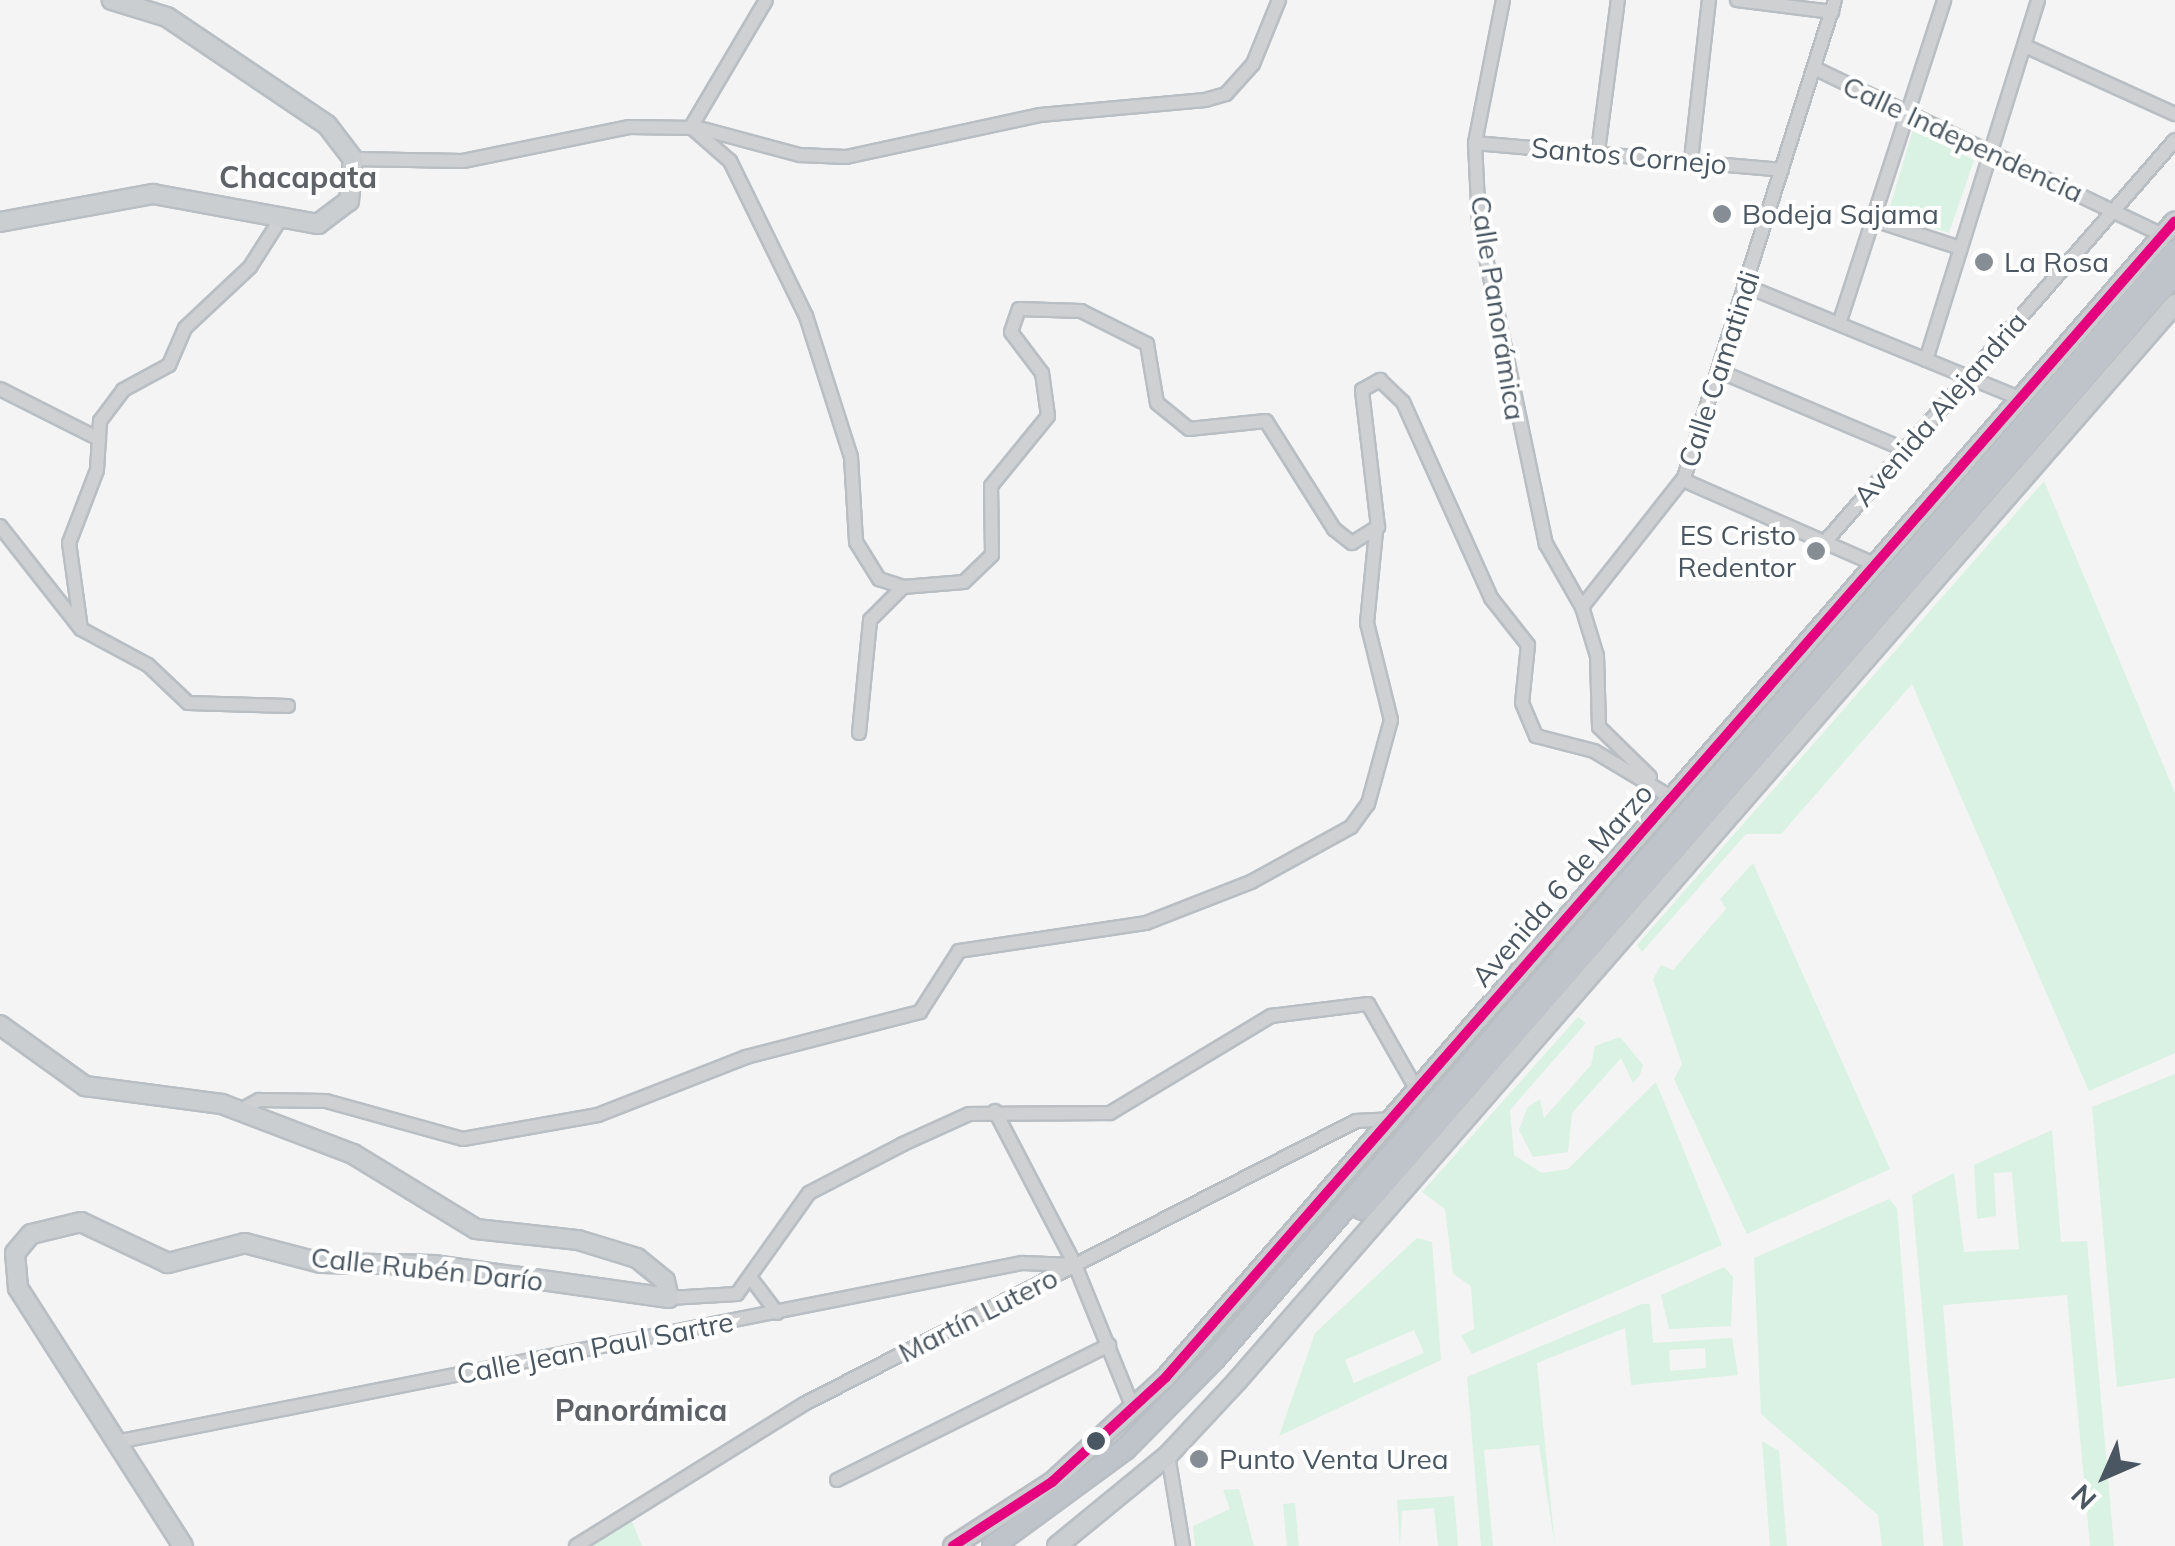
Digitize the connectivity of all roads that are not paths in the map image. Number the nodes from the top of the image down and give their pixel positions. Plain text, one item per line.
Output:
1 (112, 0) edge
2 (766, 0) edge
3 (1279, 0) edge
4 (1503, 0) edge
5 (1618, 0) edge
6 (1709, 0) edge
7 (1737, 0) edge
8 (1944, 0) edge
9 (2038, 0) edge
10 (1834, 6) edge
11 (2025, 46) junction
12 (1814, 68) junction
13 (1907, 114) junction
14 (2175, 114) edge
15 (695, 128) junction
16 (2175, 140) edge
17 (1476, 143) junction
18 (1598, 151) junction
19 (1989, 151) junction
20 (353, 159) junction
21 (1691, 160) junction
22 (1782, 170) junction
23 (2113, 210) junction
24 (1874, 220) junction
25 (0, 222) edge
26 (278, 223) junction
27 (2171, 236) edge
28 (1960, 248) junction
29 (2175, 274) edge
30 (1746, 286) junction
31 (2175, 304) edge
32 (1839, 324) junction
33 (1926, 360) junction
34 (1720, 371) junction
35 (1968, 377) junction
36 (0, 390) edge
37 (2022, 399) junction
38 (99, 439) junction
39 (1904, 449) junction
40 (1683, 480) junction
41 (0, 526) edge
42 (1378, 527) junction
43 (1825, 542) junction
44 (1877, 565) junction
45 (903, 587) junction
46 (1582, 606) junction
47 (81, 629) junction
48 (288, 706) dead end
49 (859, 732) dead end
50 (1674, 799) junction
51 (0, 1025) edge
52 (1418, 1092) junction
53 (994, 1111) junction
54 (237, 1112) junction
55 (1394, 1119) junction
56 (1076, 1265) junction
57 (753, 1282) junction
58 (669, 1298) junction
59 (777, 1314) junction
60 (1109, 1345) junction
61 (1134, 1410) junction
62 (116, 1442) junction
63 (1168, 1455) junction
64 (837, 1480) dead end
65 (183, 1546) edge
66 (576, 1546) edge
67 (953, 1546) edge
68 (993, 1546) edge
69 (1020, 1546) edge
70 (1057, 1546) edge
71 (1183, 1546) edge

1 - 20 main road
2 - 15 street
3 - 15 street
4 - 17 street, Calle Panorámica
5 - 18 street
6 - 21 street
7 - 10 street
8 - 13 street
9 - 11 street
10 - 12 street, Calle Camatindi
11 - 14 street
11 - 19 street
12 - 13 street, Calle Independencia
12 - 22 street, Calle Camatindi
13 - 19 street, Calle Independencia
13 - 24 street
15 - 20 street
15 - 45 street
16 - 23 street, Avenida Alejandria
17 - 18 street, Santos Cornejo
17 - 46 street, Calle Panorámica
18 - 21 street, Santos Cornejo
19 - 23 street, Calle Independencia
19 - 28 street
20 - 26 main road
21 - 22 street, Santos Cornejo
22 - 30 street, Calle Camatindi
23 - 27 street, Calle Independencia
23 - 35 street, Avenida Alejandria
24 - 28 street
24 - 32 street
25 - 26 main road
26 - 38 street
27 - 37 main road, Avenida 6 de Marzo
27 - 68 highway, Avenida 6 de Marzo
28 - 33 street
29 - 69 highway
30 - 32 street
30 - 34 street, Calle Camatindi
31 - 63 main road
32 - 33 street
33 - 35 street
34 - 39 street
34 - 40 street, Calle Camatindi
35 - 37 street
35 - 39 street, Avenida Alejandria
36 - 38 street
37 - 44 main road, Avenida 6 de Marzo
38 - 47 street
39 - 43 street, Avenida Alejandria
40 - 43 street
40 - 46 street, Calle Camatindi
41 - 47 street
42 - 45 street
42 - 50 street
42 - 54 street
43 - 44 street
44 - 50 main road, Avenida 6 de Marzo
45 - 49 street
46 - 50 street
47 - 48 street
50 - 52 main road, Avenida 6 de Marzo
51 - 54 main road
52 - 53 street
52 - 55 main road, Avenida 6 de Marzo
53 - 56 street
53 - 57 street
54 - 58 main road
55 - 56 street, Martín Lutero
55 - 61 main road, Avenida 6 de Marzo
56 - 59 street, Calle Jean Paul Sartre
56 - 60 street
56 - 66 street, Martín Lutero
57 - 58 street
57 - 59 street
58 - 62 main road, Calle Rubén Darío
59 - 62 street, Calle Jean Paul Sartre
60 - 61 street
60 - 64 street
61 - 67 main road, Avenida 6 de Marzo
62 - 65 main road, Calle Rubén Darío
63 - 70 main road
63 - 71 street

